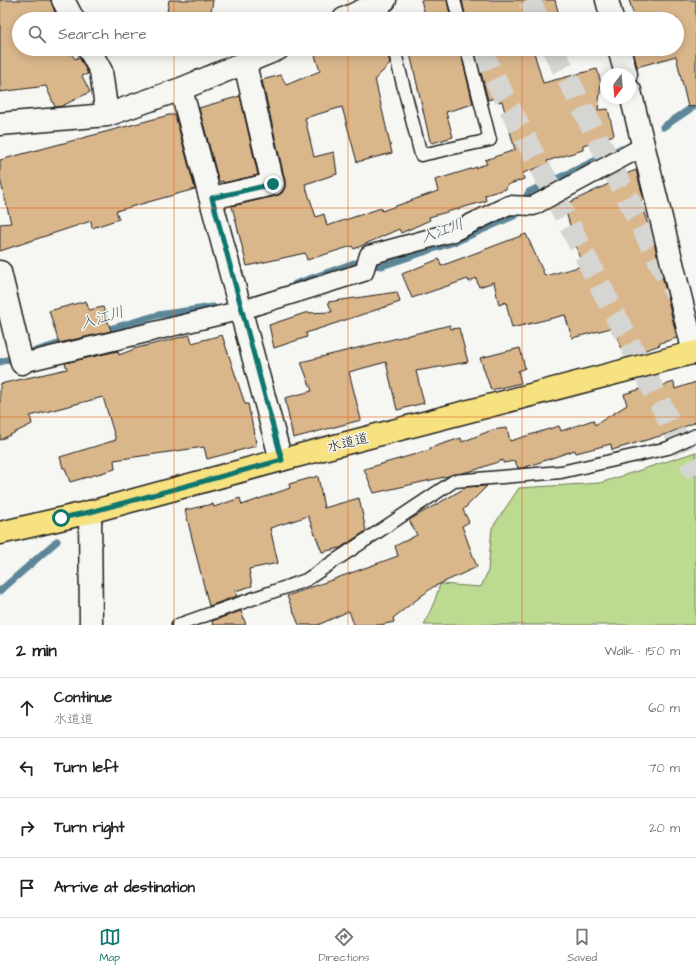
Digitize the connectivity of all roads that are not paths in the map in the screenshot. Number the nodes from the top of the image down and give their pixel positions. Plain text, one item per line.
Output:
1 (63, 0) edge
2 (454, 0) edge
3 (607, 0) edge
4 (384, 7) edge
5 (69, 12) edge
6 (367, 12) edge
7 (457, 12) edge
8 (610, 12) edge
9 (93, 56) edge
10 (263, 56) edge
11 (396, 56) edge
12 (469, 56) edge
13 (621, 56) edge
14 (245, 64) junction
15 (624, 68) edge
16 (181, 89) junction
17 (633, 104) edge
18 (107, 115) junction
19 (0, 124) edge
20 (644, 146) junction
21 (212, 198) junction
22 (0, 272) edge
23 (242, 310) junction
24 (695, 353) edge
25 (22, 363) joint
26 (696, 435) edge
27 (282, 460) junction
28 (90, 512) junction
29 (0, 533) edge
30 (91, 625) edge
31 (178, 625) edge

1 - 5 street
2 - 7 lane
3 - 8 street
4 - 6 street
9 - 18 street
10 - 14 street
11 - 12 lane
13 - 15 street
14 - 16 street
14 - 21 street
16 - 18 street
16 - 21 street
17 - 20 street
18 - 19 street
20 - 23 street
20 - 24 street
21 - 23 street
22 - 25 street
23 - 25 street
23 - 27 street
24 - 27 main road, 水道道
26 - 31 lane
27 - 28 main road, 水道道
28 - 29 main road, 水道道
28 - 30 street

